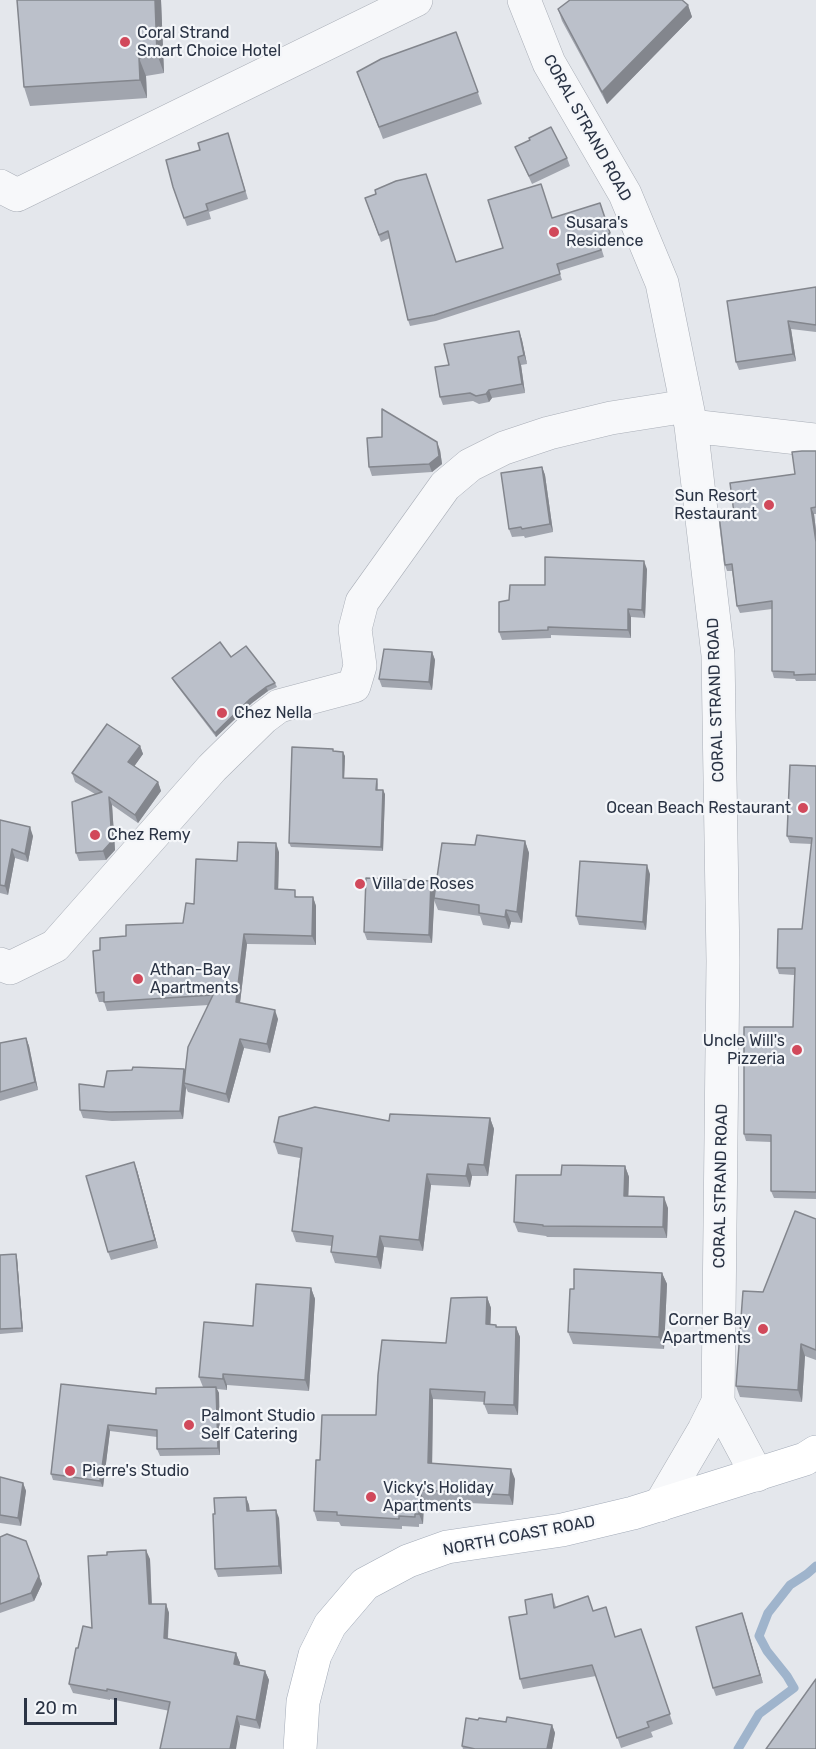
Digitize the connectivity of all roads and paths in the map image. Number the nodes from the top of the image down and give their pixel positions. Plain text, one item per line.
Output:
1 (416, 0) edge
2 (524, 0) edge
3 (0, 186) edge
4 (689, 416) junction
5 (816, 441) edge
6 (0, 964) edge
7 (718, 1402) junction
8 (816, 1452) edge
9 (757, 1475) junction
10 (660, 1505) junction
11 (300, 1749) edge

1 - 3 street
2 - 4 street, CORAL STRAND ROAD
4 - 5 street
4 - 6 street
4 - 7 street, CORAL STRAND ROAD
7 - 9 street, CORAL STRAND ROAD
7 - 10 street, CORAL STRAND ROAD
8 - 9 main road, NORTH COAST ROAD
9 - 10 main road, NORTH COAST ROAD
10 - 11 main road, NORTH COAST ROAD

